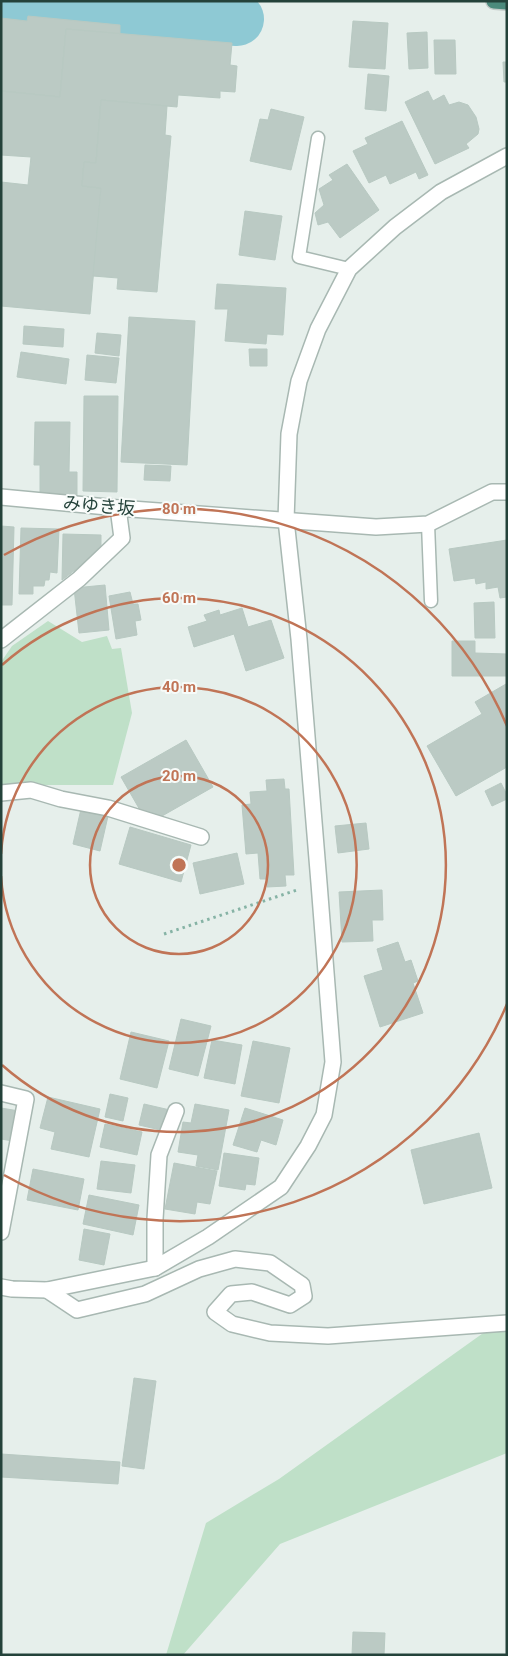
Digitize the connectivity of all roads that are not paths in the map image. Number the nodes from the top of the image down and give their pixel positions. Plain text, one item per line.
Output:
1 (494, 1) edge
2 (507, 2) edge
3 (318, 138) dead end
4 (507, 156) edge
5 (349, 269) junction
6 (507, 492) edge
7 (1, 497) edge
8 (118, 508) junction
9 (286, 520) junction
10 (428, 524) junction
11 (431, 601) dead end
12 (1, 640) edge
13 (1, 793) edge
14 (201, 837) dead end
15 (1, 1092) edge
16 (176, 1111) dead end
17 (1, 1232) edge
18 (155, 1268) junction
19 (1, 1287) edge
20 (47, 1290) junction
21 (507, 1323) edge

1 - 2 highway
3 - 5 lane
4 - 5 street
5 - 9 street
6 - 10 street
7 - 8 street, みゆき坂
8 - 9 street, みゆき坂
8 - 12 street
9 - 10 street, みゆき坂
9 - 18 street
10 - 11 lane
13 - 14 street
15 - 17 street
16 - 18 street
18 - 20 street
19 - 20 street
20 - 21 street

